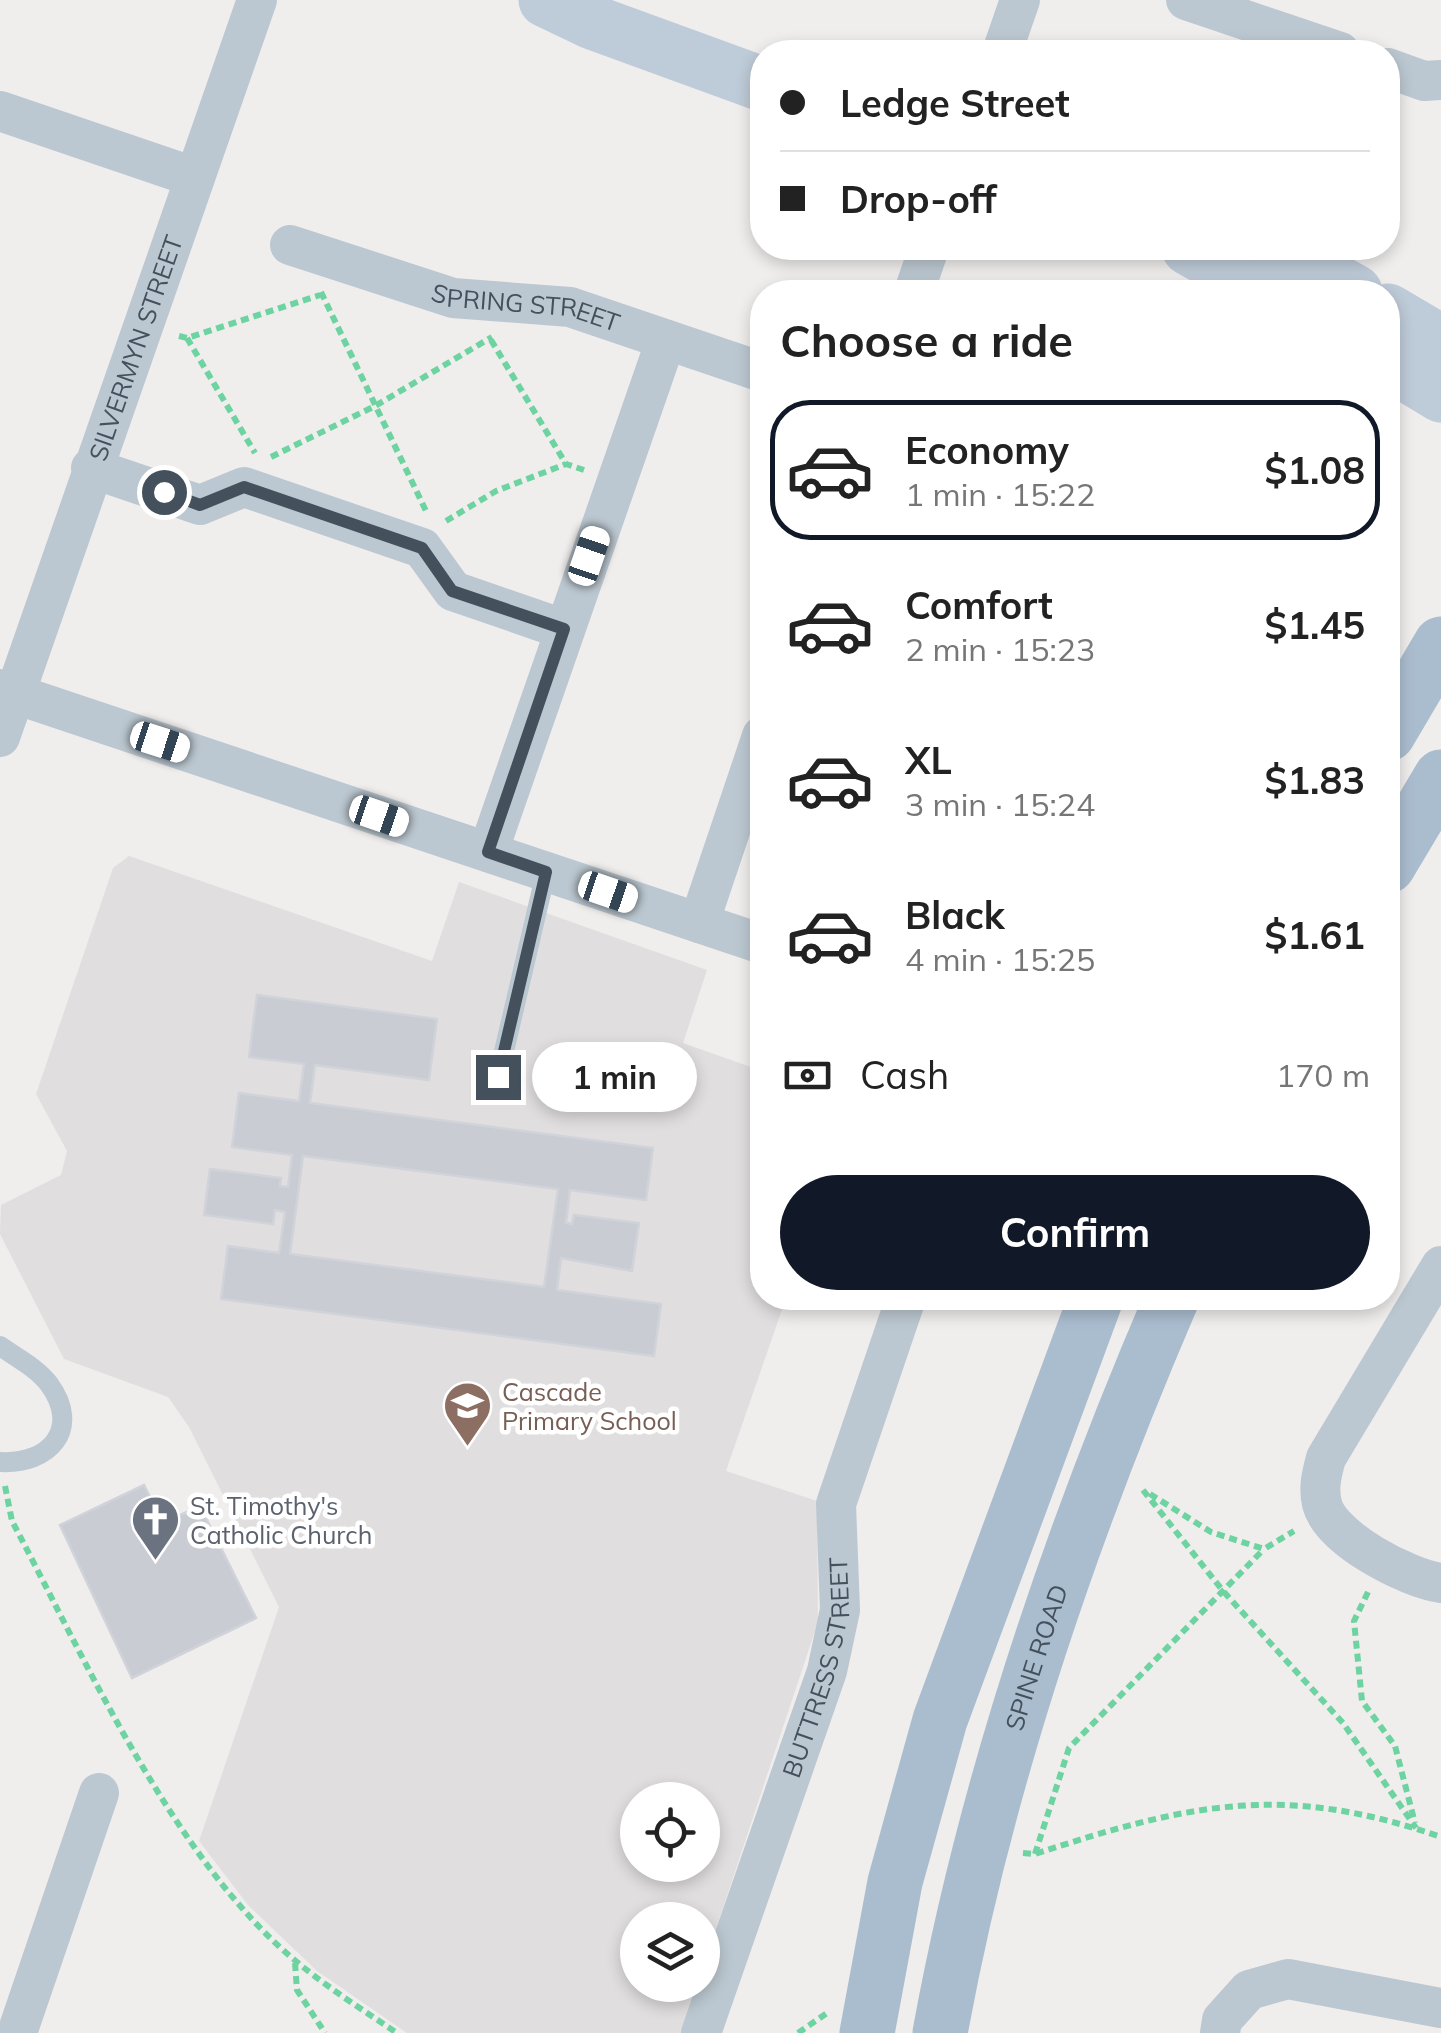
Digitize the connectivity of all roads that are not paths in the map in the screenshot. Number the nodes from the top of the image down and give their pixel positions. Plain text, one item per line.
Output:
1 (256, 0) edge
2 (546, 0) edge
3 (609, 0) edge
4 (1020, 0) edge
5 (1186, 0) edge
6 (1260, 12) edge
7 (1006, 40) edge
8 (1316, 40) edge
9 (750, 45) edge
10 (1400, 72) edge
11 (750, 80) edge
12 (1441, 80) edge
13 (0, 112) edge
14 (194, 177) junction
15 (1210, 260) edge
16 (1297, 260) edge
17 (312, 265) road end
18 (1246, 280) edge
19 (1333, 280) edge
20 (1400, 319) edge
21 (666, 340) junction
22 (1441, 342) edge
23 (750, 368) edge
24 (1400, 370) edge
25 (1441, 394) edge
26 (91, 468) junction
27 (564, 629) junction
28 (1441, 644) edge
29 (7, 691) edge
30 (1400, 714) edge
31 (0, 737) edge
32 (750, 772) edge
33 (1441, 776) edge
34 (1400, 846) edge
35 (488, 852) junction
36 (546, 872) junction
37 (699, 923) junction
38 (750, 940) edge
39 (498, 1077) dead end
40 (1441, 1266) edge
41 (902, 1310) edge
42 (1092, 1310) edge
43 (1167, 1310) edge
44 (0, 1346) edge
45 (0, 1462) edge
46 (1441, 1583) edge
47 (99, 1793) dead end
48 (1441, 2008) edge
49 (852, 2020) edge
50 (17, 2033) edge
51 (701, 2033) edge
52 (940, 2033) edge
53 (1220, 2033) edge

1 - 14 street, SILVERMYN STREET
2 - 11 street
3 - 9 street
4 - 7 street
5 - 6 street
6 - 8 street
10 - 12 street
13 - 14 street
14 - 26 street, SILVERMYN STREET
15 - 18 street
16 - 19 street
17 - 21 street, SPRING STREET
20 - 22 street
21 - 23 street, SPRING STREET
21 - 27 street
24 - 25 street
26 - 27 street
26 - 29 street, SILVERMYN STREET
27 - 35 street
28 - 30 main road
29 - 31 street, SILVERMYN STREET
29 - 35 street
32 - 37 street
33 - 34 main road
35 - 36 street
36 - 37 street
36 - 39 lane
37 - 38 street
40 - 46 street
41 - 51 street, BUTTRESS STREET
42 - 49 main road
43 - 52 main road, SPINE ROAD
44 - 45 lane
47 - 50 street
48 - 53 street

